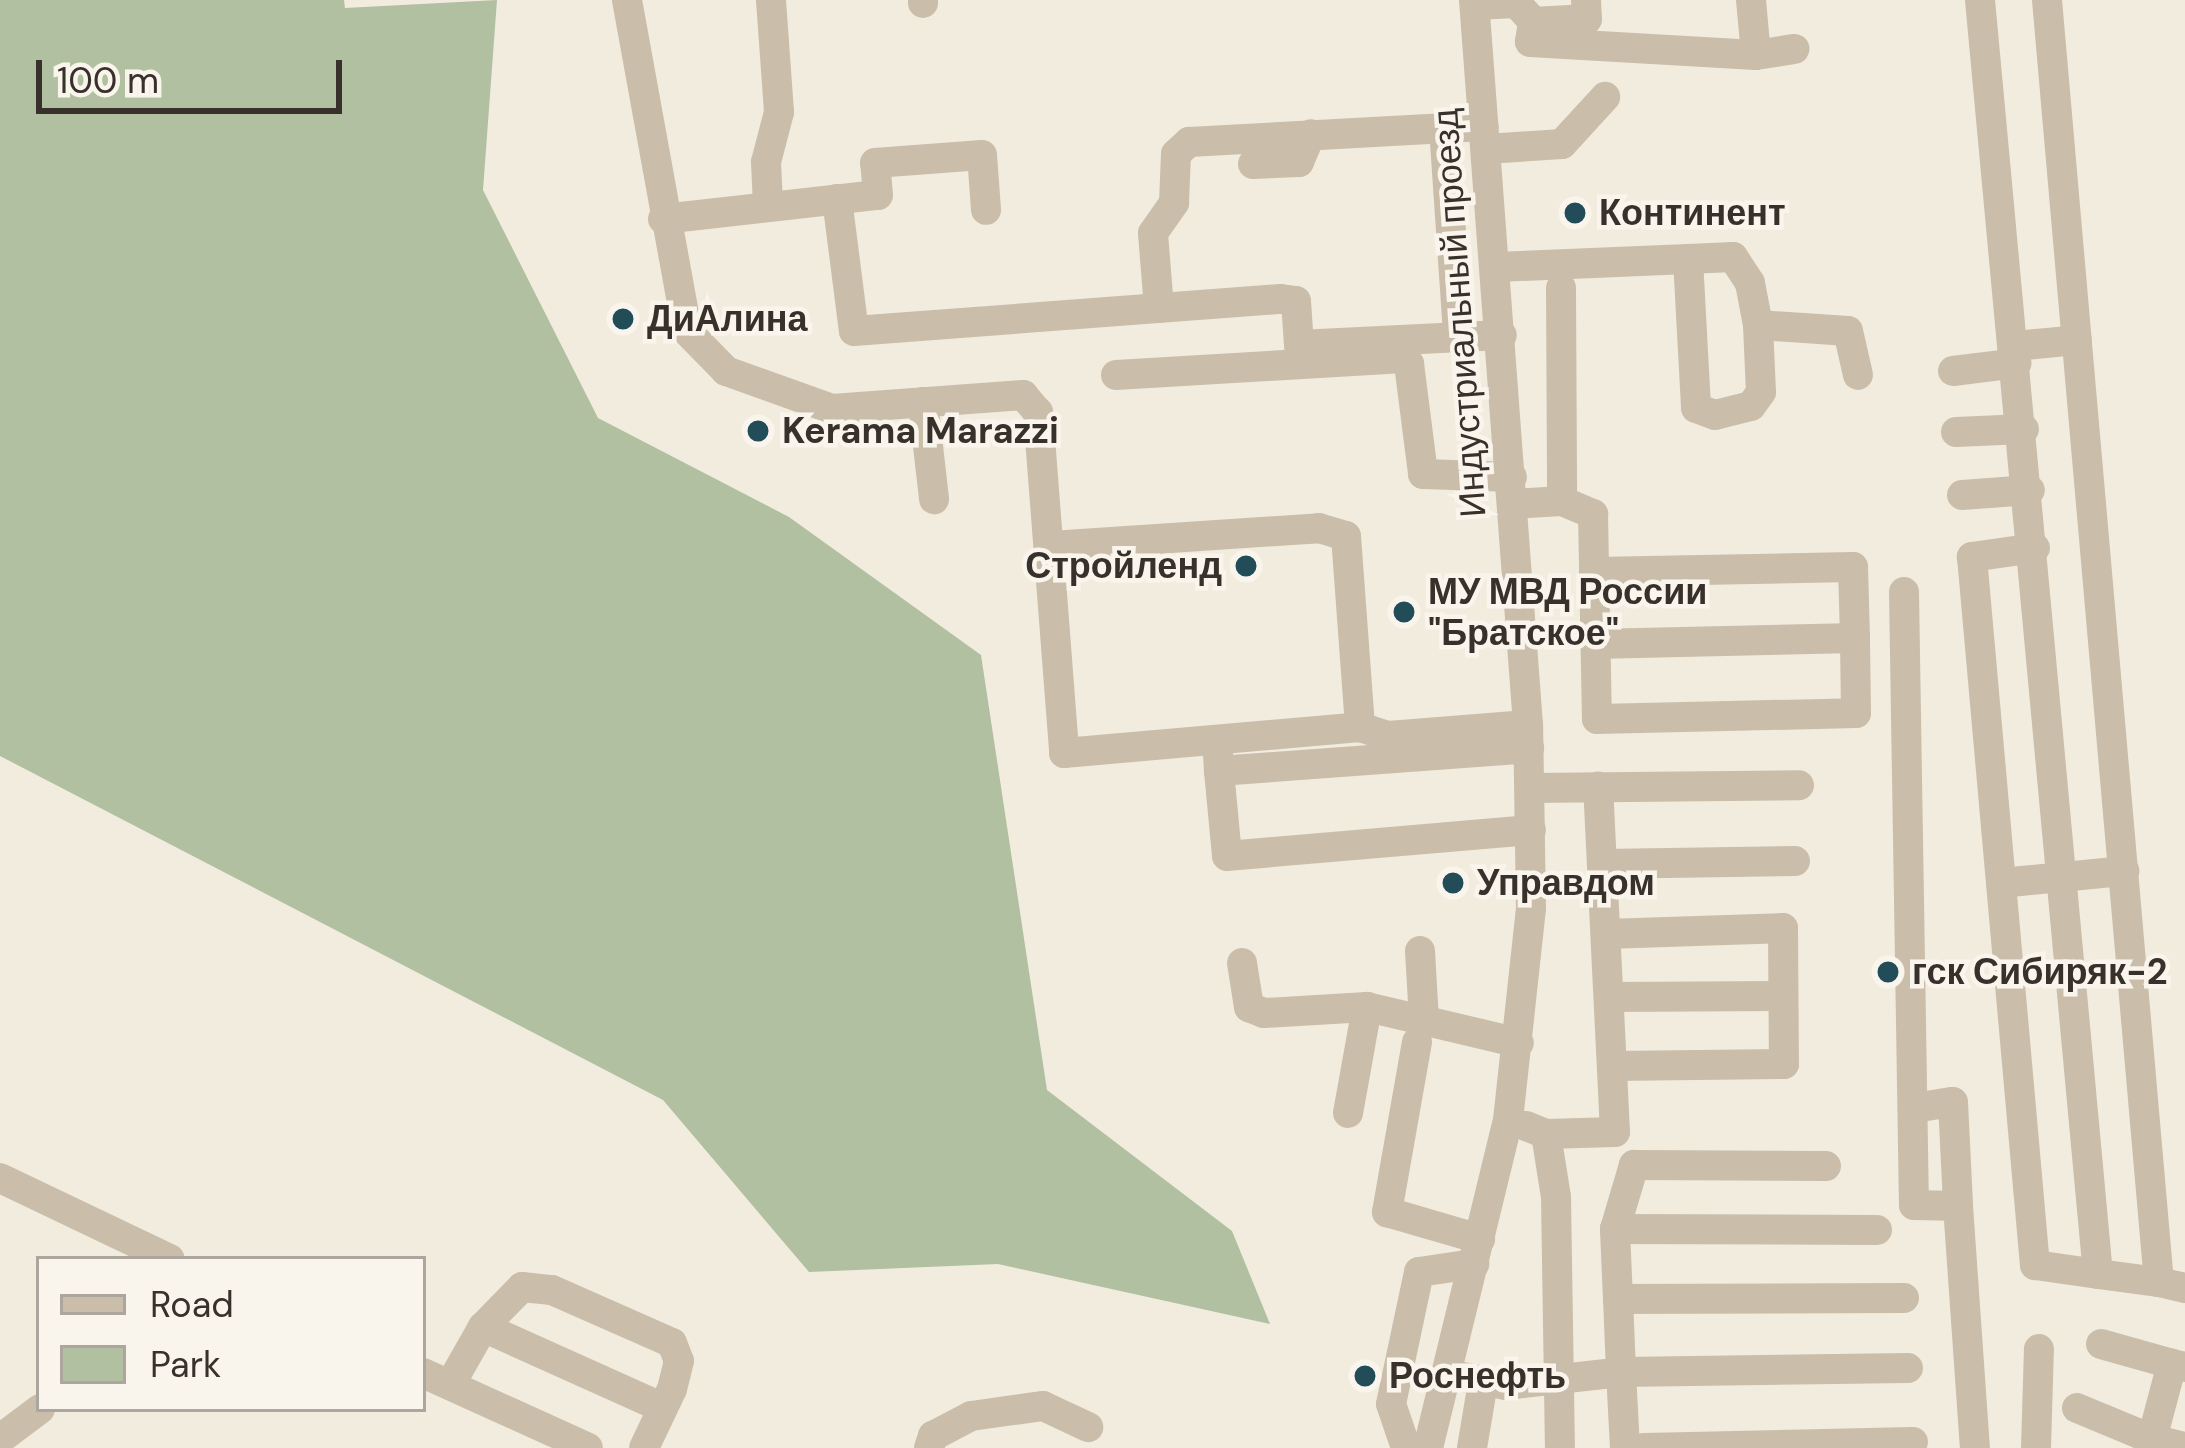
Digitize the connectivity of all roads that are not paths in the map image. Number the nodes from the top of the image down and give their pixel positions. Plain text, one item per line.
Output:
1 (627, 0) edge
2 (771, 0) edge
3 (1586, 0) edge
4 (1751, 0) edge
5 (1980, 0) edge
6 (2048, 0) edge
7 (1475, 2) edge
8 (1534, 22) junction
9 (1795, 50) dead end
10 (1756, 55) junction
11 (1605, 97) dead end
12 (1444, 128) junction
13 (1311, 134) junction
14 (1485, 137) junction
15 (1253, 164) dead end
16 (837, 199) junction
17 (768, 205) junction
18 (986, 210) dead end
19 (663, 219) junction
20 (1688, 259) junction
21 (1497, 267) junction
22 (1561, 288) dead end
23 (1159, 308) junction
24 (1758, 326) junction
25 (1502, 335) junction
26 (1458, 336) junction
27 (2077, 340) junction
28 (2016, 354) junction
29 (1953, 371) dead end
30 (1116, 375) dead end
31 (1858, 375) dead end
32 (923, 402) junction
33 (2024, 429) junction
34 (1956, 432) dead end
35 (2030, 490) junction
36 (1512, 491) junction
37 (1962, 495) dead end
38 (934, 499) dead end
39 (1562, 501) junction
40 (1051, 546) junction
41 (2035, 548) junction
42 (1594, 572) junction
43 (1904, 592) dead end
44 (1855, 638) junction
45 (1595, 644) junction
46 (1374, 732) junction
47 (1528, 736) junction
48 (1415, 754) junction
49 (1218, 756) junction
50 (1799, 785) dead end
51 (1598, 786) junction
52 (1531, 788) junction
53 (1532, 830) junction
54 (1795, 860) dead end
55 (1602, 864) junction
56 (2124, 871) junction
57 (2062, 877) junction
58 (2001, 883) junction
59 (1606, 934) junction
60 (1420, 951) dead end
61 (1242, 963) dead end
62 (1783, 996) junction
63 (1610, 997) junction
64 (1367, 1007) junction
65 (1420, 1032) junction
66 (1520, 1043) junction
67 (1613, 1066) junction
68 (1914, 1108) junction
69 (1348, 1113) dead end
70 (1508, 1120) junction
71 (1546, 1134) junction
72 (1826, 1166) dead end
73 (1, 1181) edge
74 (1958, 1206) junction
75 (1615, 1229) junction
76 (1876, 1230) dead end
77 (1477, 1252) junction
78 (164, 1256) edge
79 (2098, 1274) junction
80 (2172, 1285) edge
81 (1904, 1298) dead end
82 (1618, 1299) junction
83 (483, 1327) junction
84 (2101, 1345) dead end
85 (2039, 1348) dead end
86 (2178, 1366) edge
87 (1908, 1369) dead end
88 (1621, 1372) junction
89 (1557, 1375) junction
90 (437, 1379) edge
91 (1483, 1382) junction
92 (1442, 1388) junction
93 (663, 1408) junction
94 (2077, 1408) dead end
95 (36, 1412) edge
96 (1088, 1427) dead end
97 (0, 1439) edge
98 (1913, 1442) dead end
99 (2150, 1443) edge
100 (2185, 1447) edge
101 (588, 1448) edge
102 (644, 1448) edge
103 (929, 1448) edge
104 (1408, 1448) edge
105 (1428, 1448) edge
106 (1472, 1448) edge
107 (1560, 1448) edge
108 (1625, 1448) edge
109 (1644, 1448) edge
110 (1975, 1448) edge
111 (2036, 1448) edge

1 - 19 street
2 - 17 street
3 - 8 street
4 - 10 street
5 - 28 street
6 - 27 street
7 - 8 street
7 - 14 street, Индустриальный проезд
8 - 10 street
9 - 10 street
11 - 14 street
12 - 13 street
12 - 14 street
12 - 26 street
13 - 15 street
13 - 23 street
14 - 21 street, Индустриальный проезд
16 - 17 street
16 - 18 street
16 - 23 street
17 - 19 street
19 - 32 street
20 - 21 street
20 - 24 street
20 - 24 street
21 - 25 street, Индустриальный проезд
22 - 39 street
23 - 26 street
24 - 31 street
25 - 26 street
25 - 36 street, Индустриальный проезд
27 - 28 street
27 - 56 street
28 - 29 street
28 - 33 street
30 - 36 street
32 - 38 street
32 - 40 street
33 - 34 street
33 - 35 street
35 - 37 street
35 - 41 street
36 - 39 street
36 - 47 street, Индустриальный проезд
39 - 42 street
40 - 46 street
40 - 49 street
41 - 57 street
41 - 58 street
42 - 44 street
42 - 45 street
43 - 68 street
44 - 45 street
44 - 45 street
46 - 47 street
46 - 48 street
46 - 49 street
47 - 48 street
47 - 52 street, Индустриальный проезд
48 - 49 street
49 - 53 street
50 - 51 street
51 - 52 street
51 - 55 street
52 - 53 street, Индустриальный проезд
53 - 66 street, Индустриальный проезд
54 - 55 street
55 - 59 street
56 - 57 street
56 - 80 street
57 - 58 street
57 - 79 street
58 - 79 street
59 - 62 street
59 - 63 street
60 - 65 street
61 - 64 street
62 - 63 street
62 - 67 street
63 - 67 street
64 - 65 street
64 - 69 street
65 - 66 street
65 - 77 street
66 - 70 street, Индустриальный проезд
67 - 71 street
68 - 74 street
68 - 74 street
70 - 71 street
70 - 77 street, Индустриальный проезд
71 - 89 street
72 - 75 street
73 - 78 street
74 - 110 street
75 - 76 street
75 - 82 street
77 - 92 street, Индустриальный проезд
77 - 104 street
79 - 80 street
81 - 82 street
82 - 88 street
83 - 90 street
83 - 93 street
83 - 93 street
84 - 86 street
85 - 111 street
86 - 99 street
87 - 88 street
88 - 89 street
88 - 108 street
89 - 91 street
89 - 107 street
90 - 101 street
91 - 92 street
91 - 106 street
92 - 104 street
92 - 105 street
93 - 102 street
94 - 99 street
95 - 97 street
96 - 103 street
98 - 109 street
99 - 100 street

